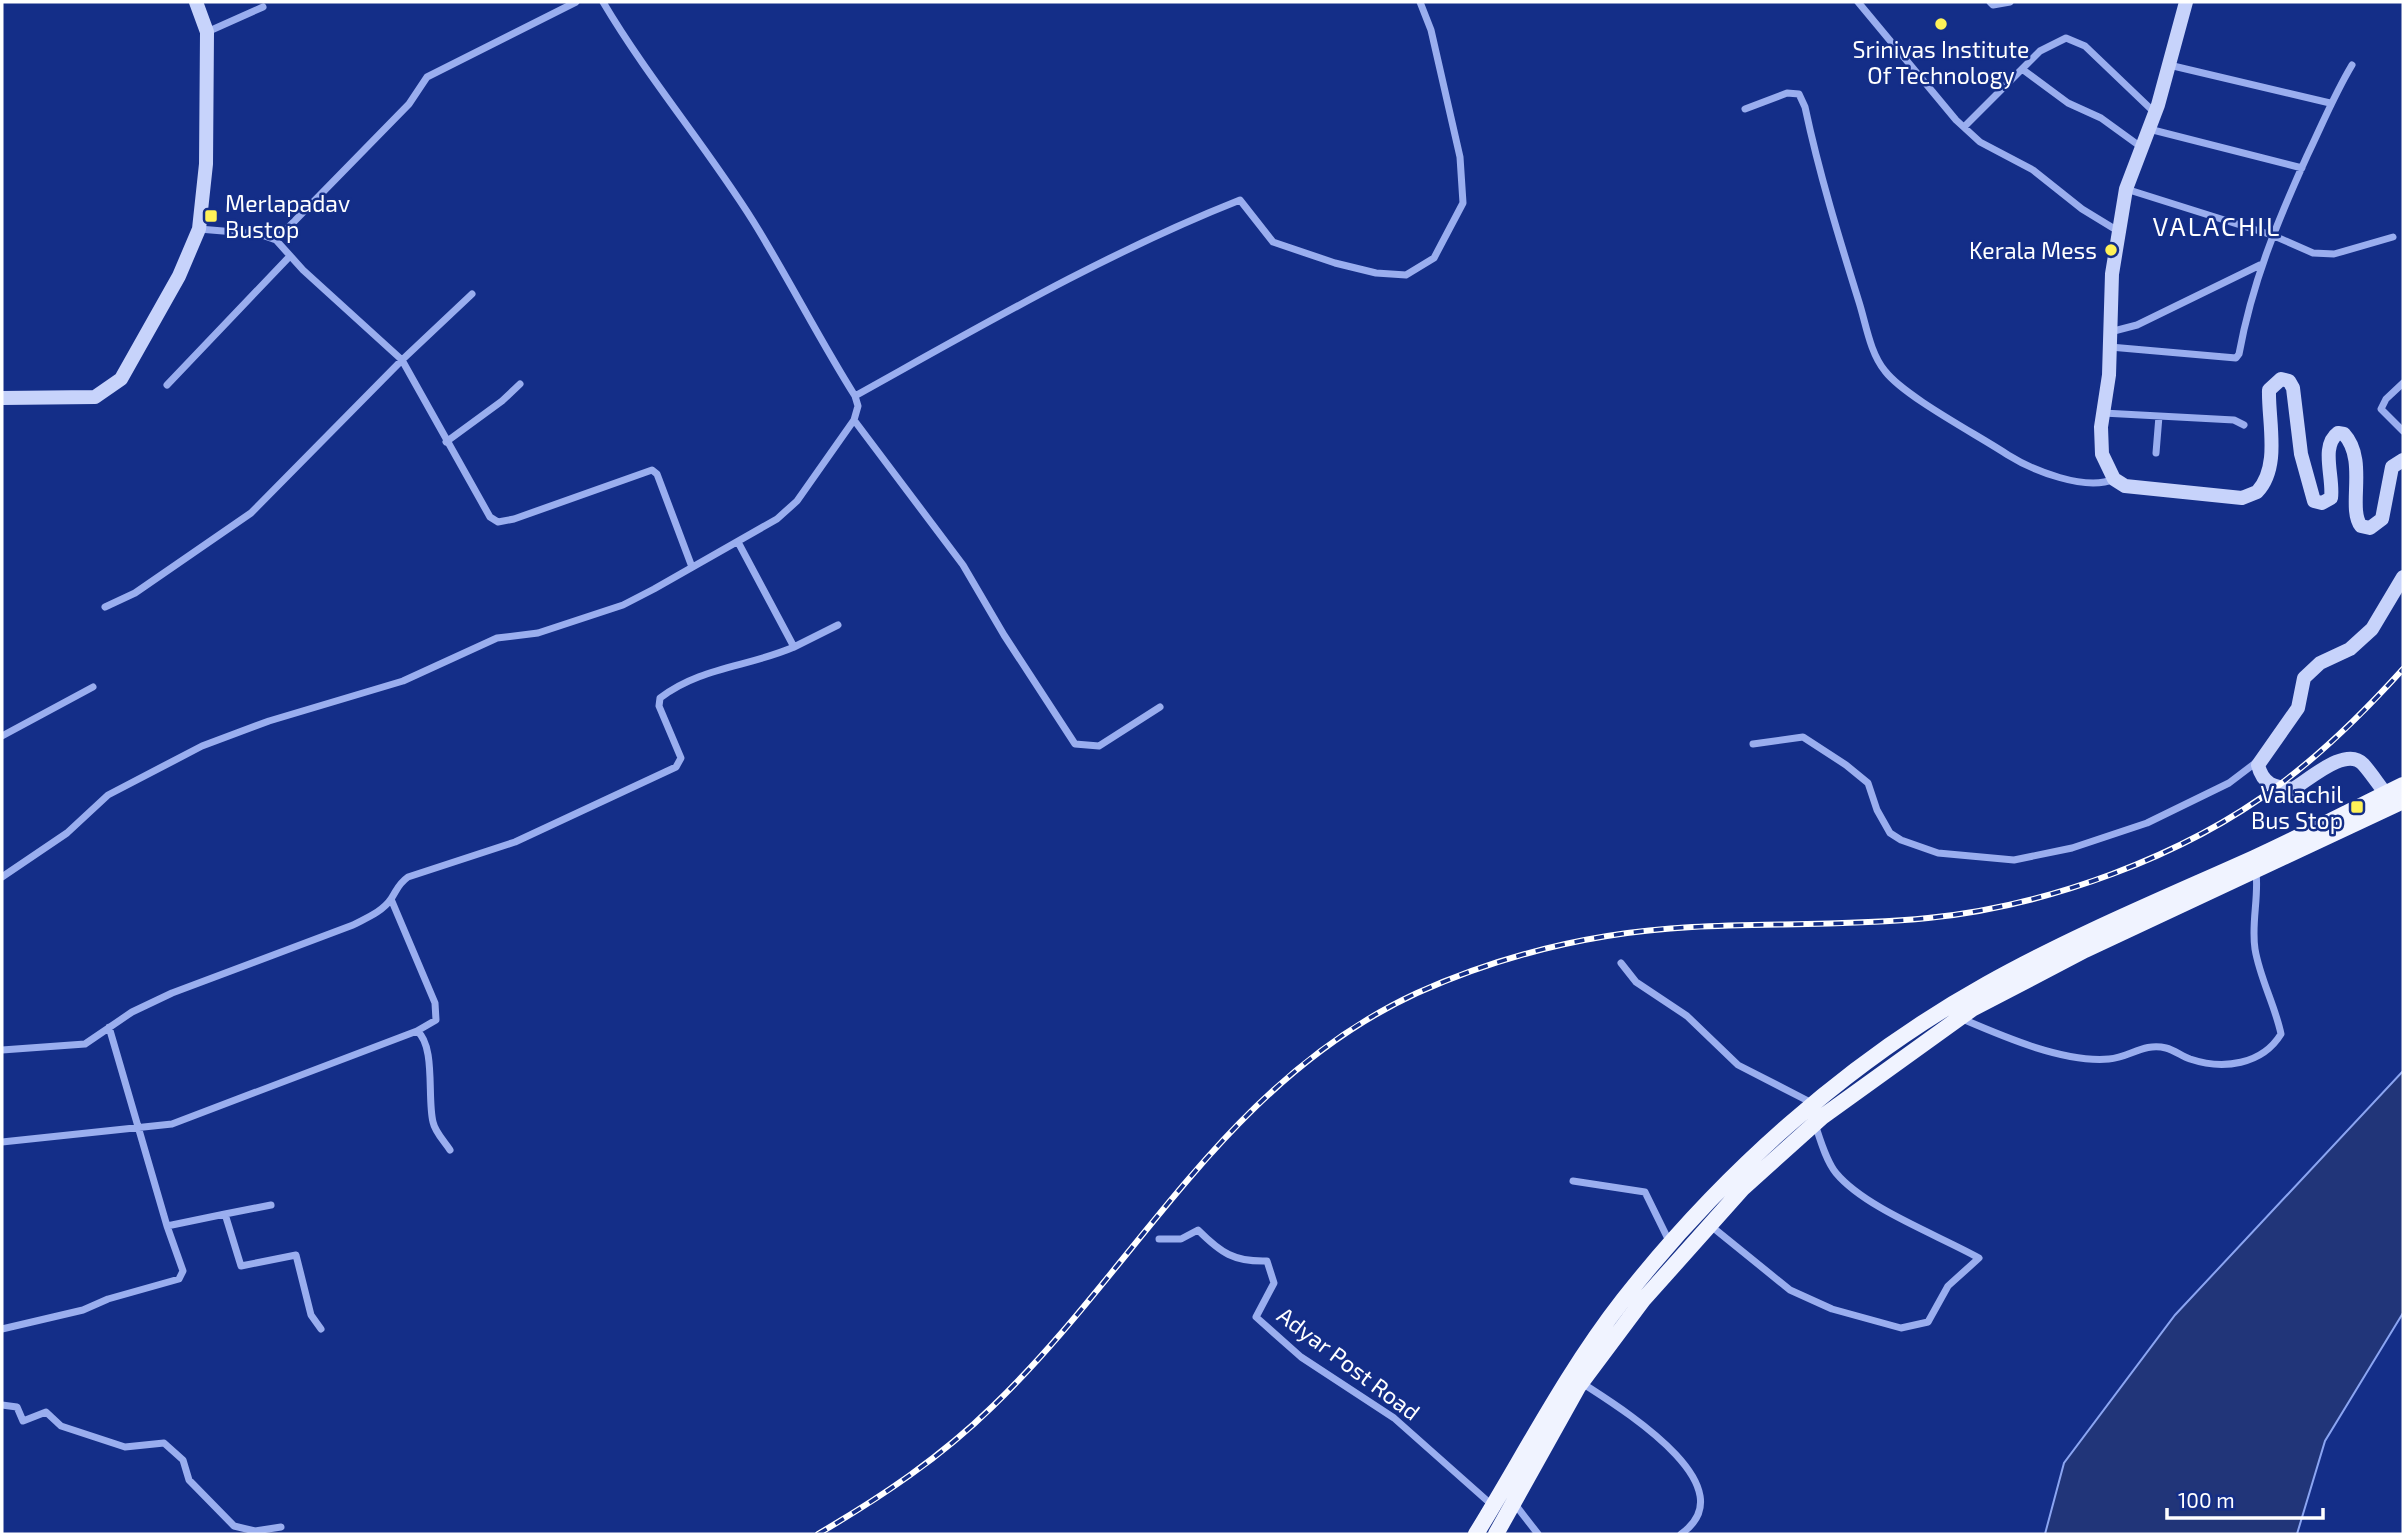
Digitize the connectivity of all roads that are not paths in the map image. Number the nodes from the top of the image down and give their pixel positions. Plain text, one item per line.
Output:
1 (196, 2) edge
2 (576, 2) edge
3 (603, 2) edge
4 (1420, 2) edge
5 (1858, 2) edge
6 (1990, 2) edge
7 (2010, 2) edge
8 (2186, 2) edge
9 (263, 7) dead end
10 (206, 32) junction
11 (2169, 65) junction
12 (2352, 65) dead end
13 (2022, 69) junction
14 (2330, 103) junction
15 (1745, 109) dead end
16 (2155, 112) junction
17 (1964, 127) junction
18 (2149, 129) junction
19 (2142, 147) junction
20 (2302, 168) junction
21 (2126, 188) junction
22 (199, 229) junction
23 (2119, 232) junction
24 (2272, 235) junction
25 (2393, 237) dead end
26 (276, 240) junction
27 (290, 256) junction
28 (2260, 265) junction
29 (472, 294) dead end
30 (2109, 340) junction
31 (402, 360) junction
32 (2403, 383) edge
33 (520, 384) dead end
34 (167, 385) dead end
35 (855, 396) junction
36 (2, 398) edge
37 (2104, 413) junction
38 (2159, 416) junction
39 (854, 420) junction
40 (2244, 425) dead end
41 (2403, 431) edge
42 (446, 442) junction
43 (2156, 453) dead end
44 (2403, 460) edge
45 (2114, 479) junction
46 (738, 542) junction
47 (692, 567) junction
48 (2403, 577) edge
49 (104, 607) dead end
50 (838, 625) dead end
51 (794, 647) junction
52 (93, 687) dead end
53 (1160, 707) dead end
54 (2, 736) edge
55 (1753, 744) dead end
56 (2259, 760) junction
57 (2403, 785) edge
58 (2395, 800) edge
59 (2256, 872) junction
60 (2, 877) edge
61 (391, 899) junction
62 (1621, 963) dead end
63 (1959, 1018) junction
64 (109, 1027) junction
65 (417, 1031) junction
66 (2, 1049) edge
67 (1815, 1104) junction
68 (1815, 1123) junction
69 (137, 1127) junction
70 (2, 1142) edge
71 (450, 1150) dead end
72 (1573, 1181) dead end
73 (271, 1205) dead end
74 (225, 1214) junction
75 (1710, 1225) junction
76 (167, 1226) junction
77 (1159, 1240) dead end
78 (1671, 1245) junction
79 (2, 1329) edge
80 (321, 1329) dead end
81 (1582, 1382) junction
82 (1565, 1397) junction
83 (2, 1405) edge
84 (1514, 1502) junction
85 (1493, 1505) junction
86 (281, 1527) dead end
87 (1476, 1534) edge
88 (1496, 1534) edge
89 (1538, 1534) edge
90 (1681, 1534) edge

1 - 10 main road
2 - 26 street
3 - 35 street
4 - 35 street
5 - 17 street
6 - 7 street
8 - 11 main road
9 - 10 street
10 - 22 main road
11 - 14 street
11 - 16 main road
12 - 14 street
13 - 16 street
13 - 17 street
13 - 19 street
14 - 20 street
15 - 45 street
16 - 18 main road
17 - 23 street
18 - 19 main road
18 - 20 street
19 - 21 main road
20 - 24 street
21 - 23 main road
21 - 24 street
22 - 26 street
22 - 36 main road
23 - 30 main road
24 - 25 street
24 - 28 street
26 - 27 street
27 - 31 street
27 - 34 street
28 - 30 street
28 - 30 street
29 - 31 street
30 - 37 main road
31 - 42 street
31 - 49 street
32 - 41 street
33 - 42 street
35 - 39 street
37 - 38 street
37 - 45 main road
38 - 40 street
38 - 43 street
39 - 46 street
39 - 53 street
42 - 47 street
44 - 45 main road
46 - 47 street
46 - 51 street
47 - 60 street
48 - 56 main road
50 - 51 street
51 - 61 street
52 - 54 street
55 - 56 street
56 - 58 main road
57 - 58 highway
58 - 59 highway
58 - 67 highway
59 - 63 highway
59 - 63 street
61 - 64 street
61 - 65 street
62 - 67 street
63 - 68 highway
64 - 66 street
64 - 69 street
65 - 69 street
65 - 71 street
67 - 78 highway
68 - 75 highway
68 - 75 street
69 - 70 street
69 - 76 street
72 - 78 street
73 - 74 street
74 - 76 street
74 - 80 street
75 - 81 highway
76 - 79 street
77 - 85 street, Adyar Post Road
78 - 82 highway
81 - 82 highway
81 - 90 street
82 - 84 highway
82 - 85 highway
83 - 86 street
84 - 88 highway
84 - 89 street
85 - 87 highway

